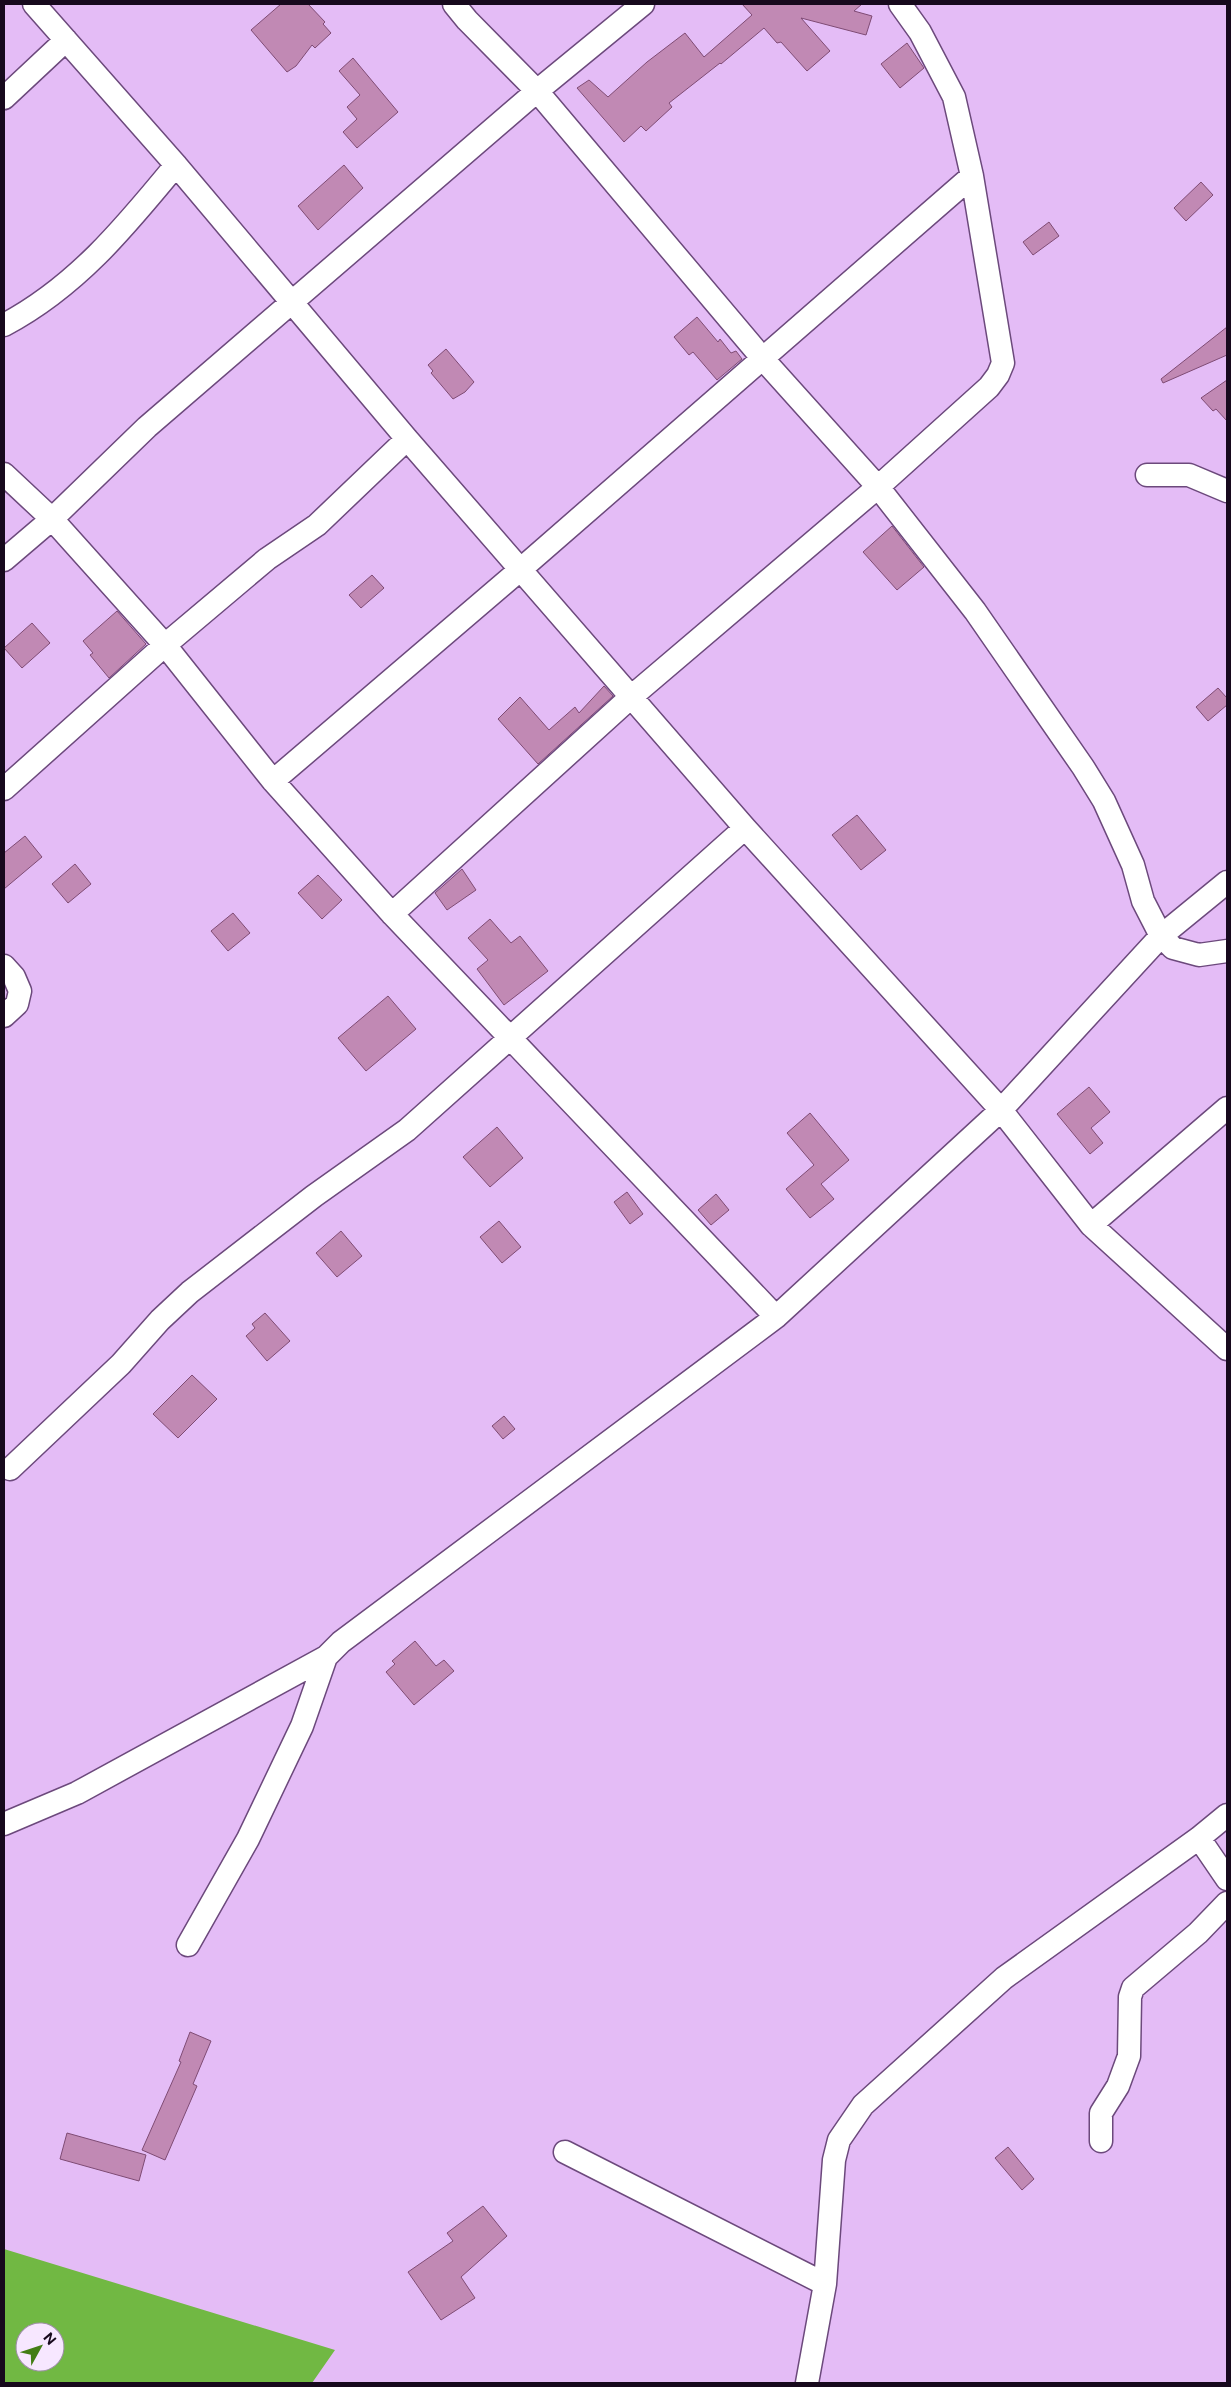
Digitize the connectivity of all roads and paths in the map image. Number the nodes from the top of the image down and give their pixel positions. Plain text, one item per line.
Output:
1 (34, 4) edge
2 (454, 4) edge
3 (900, 4) edge
4 (635, 7) edge
5 (66, 40) junction
6 (538, 91) junction
7 (4, 98) edge
8 (176, 165) junction
9 (972, 176) junction
10 (292, 302) junction
11 (4, 325) edge
12 (763, 359) junction
13 (408, 439) junction
14 (4, 474) edge
15 (1147, 475) dead end
16 (878, 487) junction
17 (1227, 491) edge
18 (52, 519) junction
19 (4, 560) edge
20 (522, 569) junction
21 (165, 645) junction
22 (631, 697) junction
23 (273, 782) junction
24 (4, 789) edge
25 (745, 828) junction
26 (1227, 882) edge
27 (392, 914) junction
28 (1161, 936) junction
29 (1227, 951) edge
30 (4, 966) edge
31 (4, 1016) edge
32 (509, 1038) junction
33 (1227, 1108) edge
34 (1001, 1110) junction
35 (1091, 1225) junction
36 (776, 1317) junction
37 (1224, 1342) edge
38 (10, 1468) dead end
39 (326, 1658) junction
40 (1227, 1815) edge
41 (4, 1824) edge
42 (1199, 1838) junction
43 (1227, 1879) edge
44 (1227, 1903) edge
45 (188, 1945) dead end
46 (1101, 2141) dead end
47 (565, 2152) dead end
48 (825, 2284) junction
49 (806, 2383) edge

1 - 5 street
2 - 6 street
3 - 9 street
4 - 6 street
5 - 7 street
5 - 8 street
6 - 10 street
6 - 12 street
8 - 10 street
8 - 11 street
9 - 12 street
9 - 16 street
10 - 13 street
10 - 18 street
12 - 16 street
12 - 20 street
13 - 20 street
13 - 21 street
14 - 18 street
15 - 17 street
16 - 22 street
16 - 28 street
18 - 19 street
18 - 21 street
20 - 22 street
20 - 23 street
21 - 23 street
21 - 24 street
22 - 25 street
22 - 27 street
23 - 27 street
25 - 32 street
25 - 34 street
26 - 28 street
27 - 32 street
28 - 29 street
28 - 34 street
30 - 31 street
32 - 36 street
32 - 38 street
33 - 35 street
34 - 35 street
34 - 36 street
35 - 37 street
36 - 39 street
39 - 41 street
39 - 45 street
40 - 42 street
42 - 43 street
42 - 48 street
44 - 46 street
47 - 48 street
48 - 49 street

